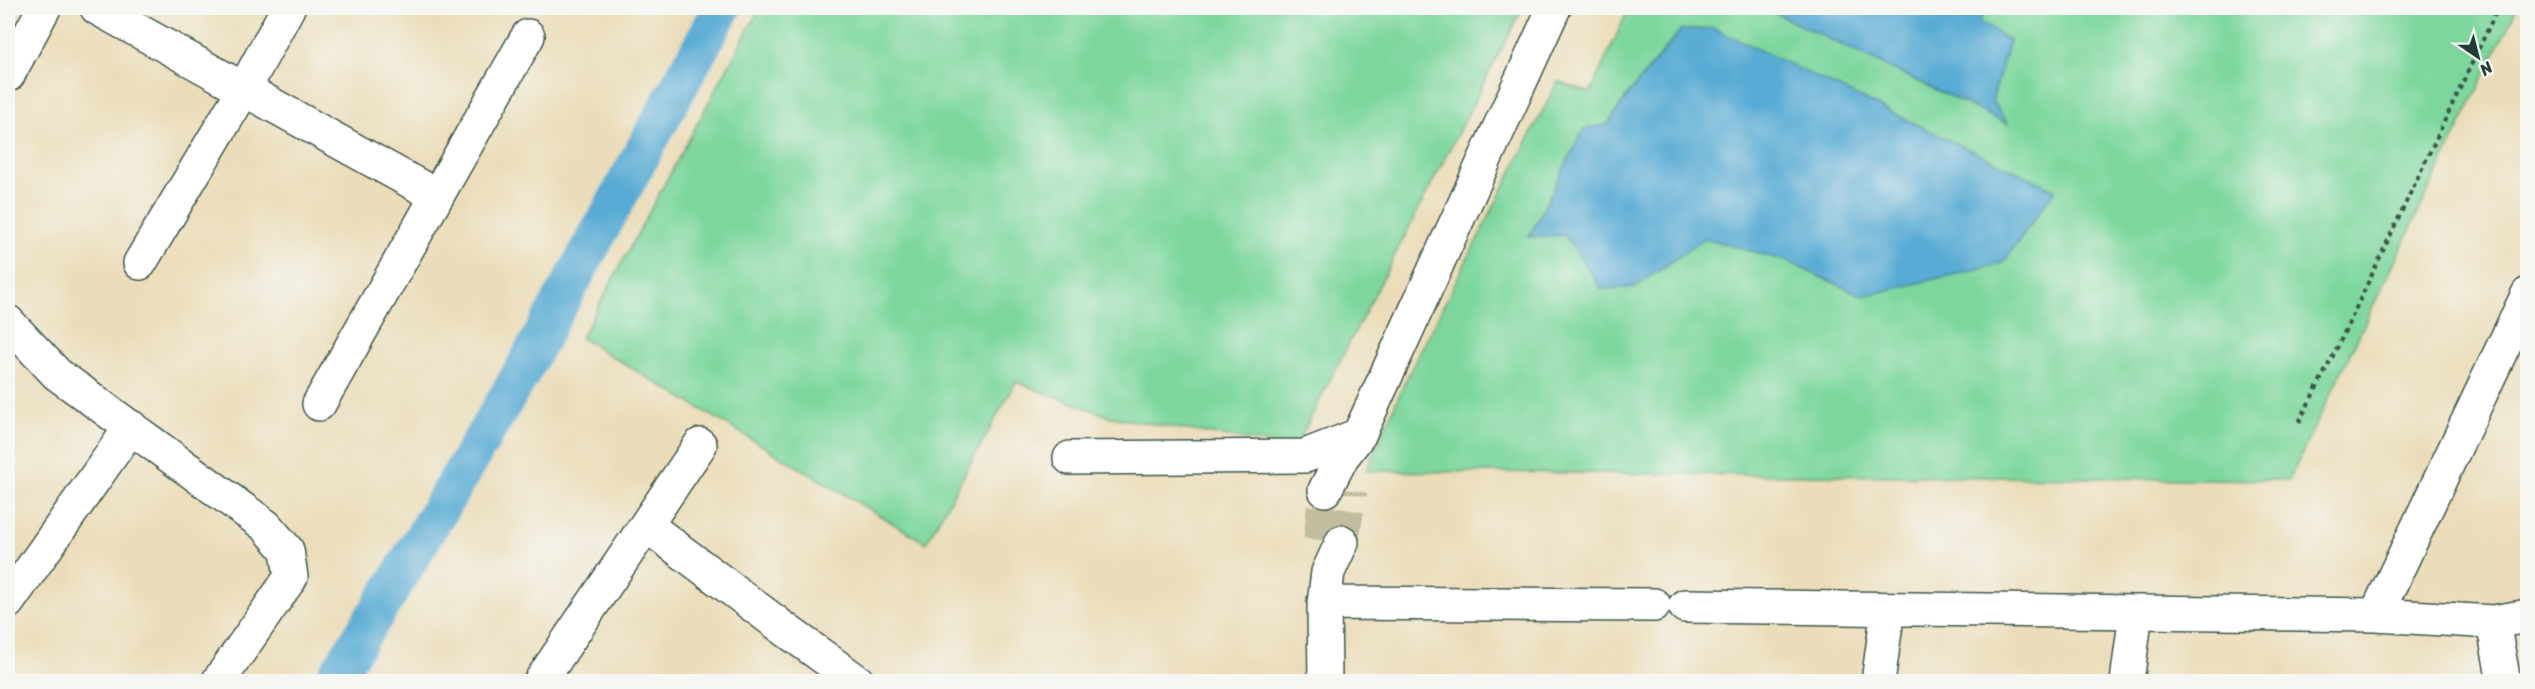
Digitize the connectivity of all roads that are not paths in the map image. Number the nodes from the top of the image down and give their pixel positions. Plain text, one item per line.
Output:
1 (44, 8) edge
2 (97, 8) edge
3 (288, 8) edge
4 (1554, 8) edge
5 (528, 36) dead end
6 (8, 75) edge
7 (244, 89) junction
8 (437, 196) junction
9 (140, 263) dead end
10 (2528, 294) edge
11 (8, 322) edge
12 (319, 404) dead end
13 (131, 427) junction
14 (1359, 435) junction
15 (700, 445) dead end
16 (1070, 458) dead end
17 (1338, 490) tunnel mouth
18 (646, 525) junction
19 (1331, 541) tunnel mouth
20 (1326, 587) junction
21 (8, 602) edge
22 (1888, 609) junction
23 (2136, 612) junction
24 (2376, 615) junction
25 (2528, 616) edge
26 (2493, 622) junction
27 (218, 681) edge
28 (540, 681) edge
29 (858, 681) edge
30 (1325, 681) edge
31 (1878, 681) edge
32 (2127, 681) edge
33 (2504, 681) edge

1 - 6 street
2 - 7 street
3 - 7 street
4 - 14 street
5 - 8 street
7 - 8 street
7 - 9 street
8 - 12 street
10 - 24 street
11 - 13 street
13 - 21 street
13 - 27 street
14 - 16 street
14 - 17 street
15 - 18 street
18 - 28 street
18 - 29 street
19 - 20 street
20 - 22 street
20 - 30 street
22 - 23 street
22 - 31 street
23 - 24 street
23 - 32 street
24 - 26 street
25 - 26 street
26 - 33 street

